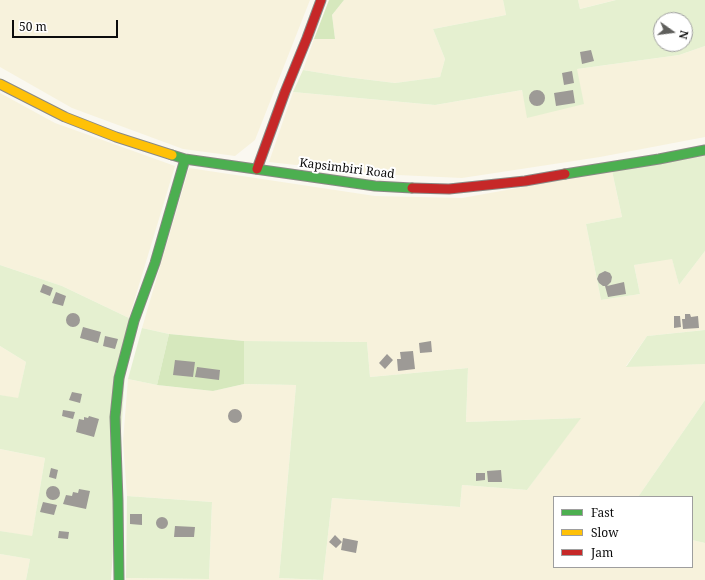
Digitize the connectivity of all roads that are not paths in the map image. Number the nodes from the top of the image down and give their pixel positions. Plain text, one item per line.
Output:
1 (321, 0) edge
2 (0, 84) edge
3 (705, 150) edge
4 (185, 159) junction
5 (257, 169) junction
6 (119, 580) edge

1 - 5 street
2 - 4 street, Kapsimbiri Road
3 - 5 street, Kapsimbiri Road
4 - 5 street, Kapsimbiri Road
4 - 6 street

